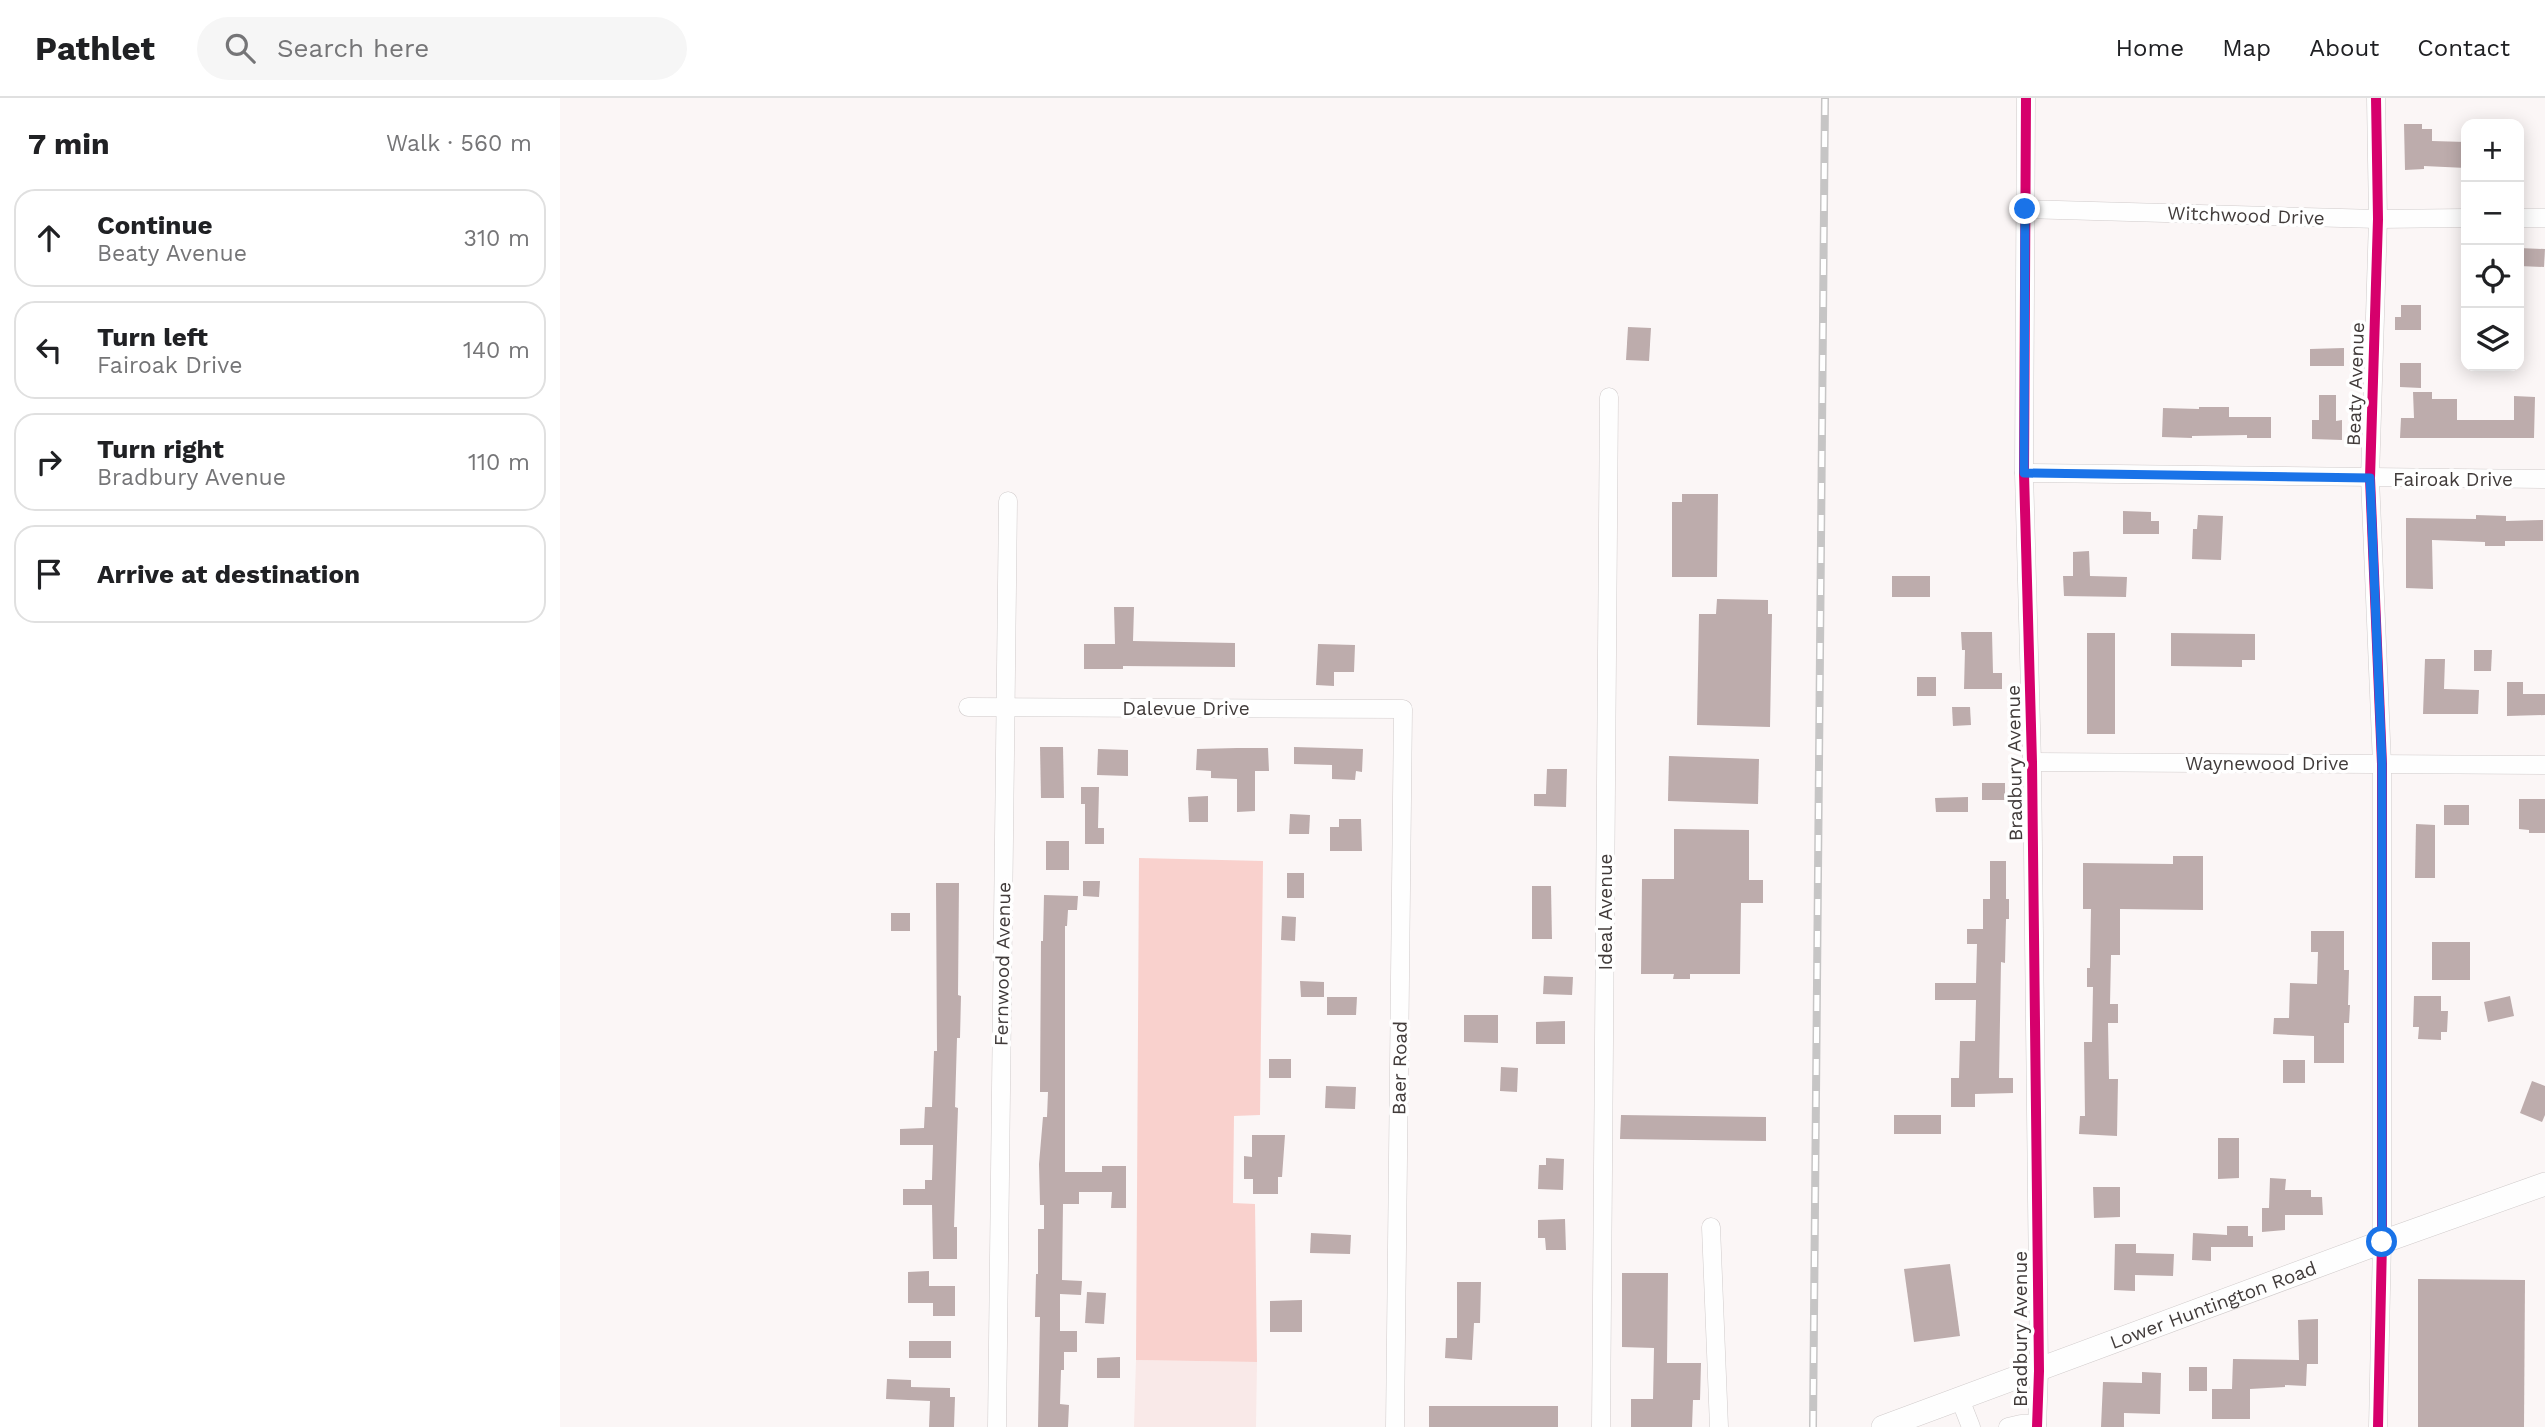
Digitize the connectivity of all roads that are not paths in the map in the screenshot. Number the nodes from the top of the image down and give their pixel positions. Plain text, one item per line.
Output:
1 (2026, 98) edge
2 (2376, 98) edge
3 (2025, 209) junction
4 (2461, 218) edge
5 (2524, 218) edge
6 (2545, 218) edge
7 (2378, 219) junction
8 (1609, 397) dead end
9 (2024, 473) junction
10 (2370, 478) junction
11 (2545, 479) edge
12 (1008, 501) dead end
13 (968, 707) dead end
14 (1005, 707) junction
15 (1403, 709) joint
16 (2032, 762) junction
17 (2382, 764) junction
18 (2545, 765) edge
19 (2545, 1184) edge
20 (1711, 1227) dead end
21 (2382, 1242) junction
22 (2039, 1371) junction
23 (1960, 1399) junction
24 (2037, 1426) edge
25 (997, 1427) edge
26 (1395, 1427) edge
27 (1601, 1427) edge
28 (1718, 1427) edge
29 (1883, 1427) edge
30 (1971, 1427) edge
31 (2008, 1427) edge
32 (2378, 1427) edge

1 - 3 street, Bradbury Avenue
2 - 7 street, Beaty Avenue
3 - 7 street, Witchwood Drive
3 - 9 street, Bradbury Avenue
4 - 7 street, Witchwood Drive
5 - 6 street
7 - 10 street, Beaty Avenue
8 - 27 street, Ideal Avenue
9 - 10 street, Fairoak Drive
9 - 16 street, Bradbury Avenue
10 - 11 street, Fairoak Drive
10 - 17 street, Beaty Avenue
12 - 14 street, Fernwood Avenue
13 - 14 street, Dalevue Drive
14 - 15 street, Dalevue Drive
14 - 25 street, Fernwood Avenue
15 - 26 street, Baer Road
16 - 17 street, Waynewood Drive
16 - 22 street, Bradbury Avenue
17 - 18 street, Waynewood Drive
17 - 21 street, Beaty Avenue
19 - 21 main road, Lower Huntington Road
20 - 28 street
21 - 22 main road, Lower Huntington Road
21 - 32 street, Beaty Avenue
22 - 23 main road, Lower Huntington Road
22 - 24 street, Bradbury Avenue
23 - 29 main road, Lower Huntington Road
23 - 30 street
24 - 31 street

